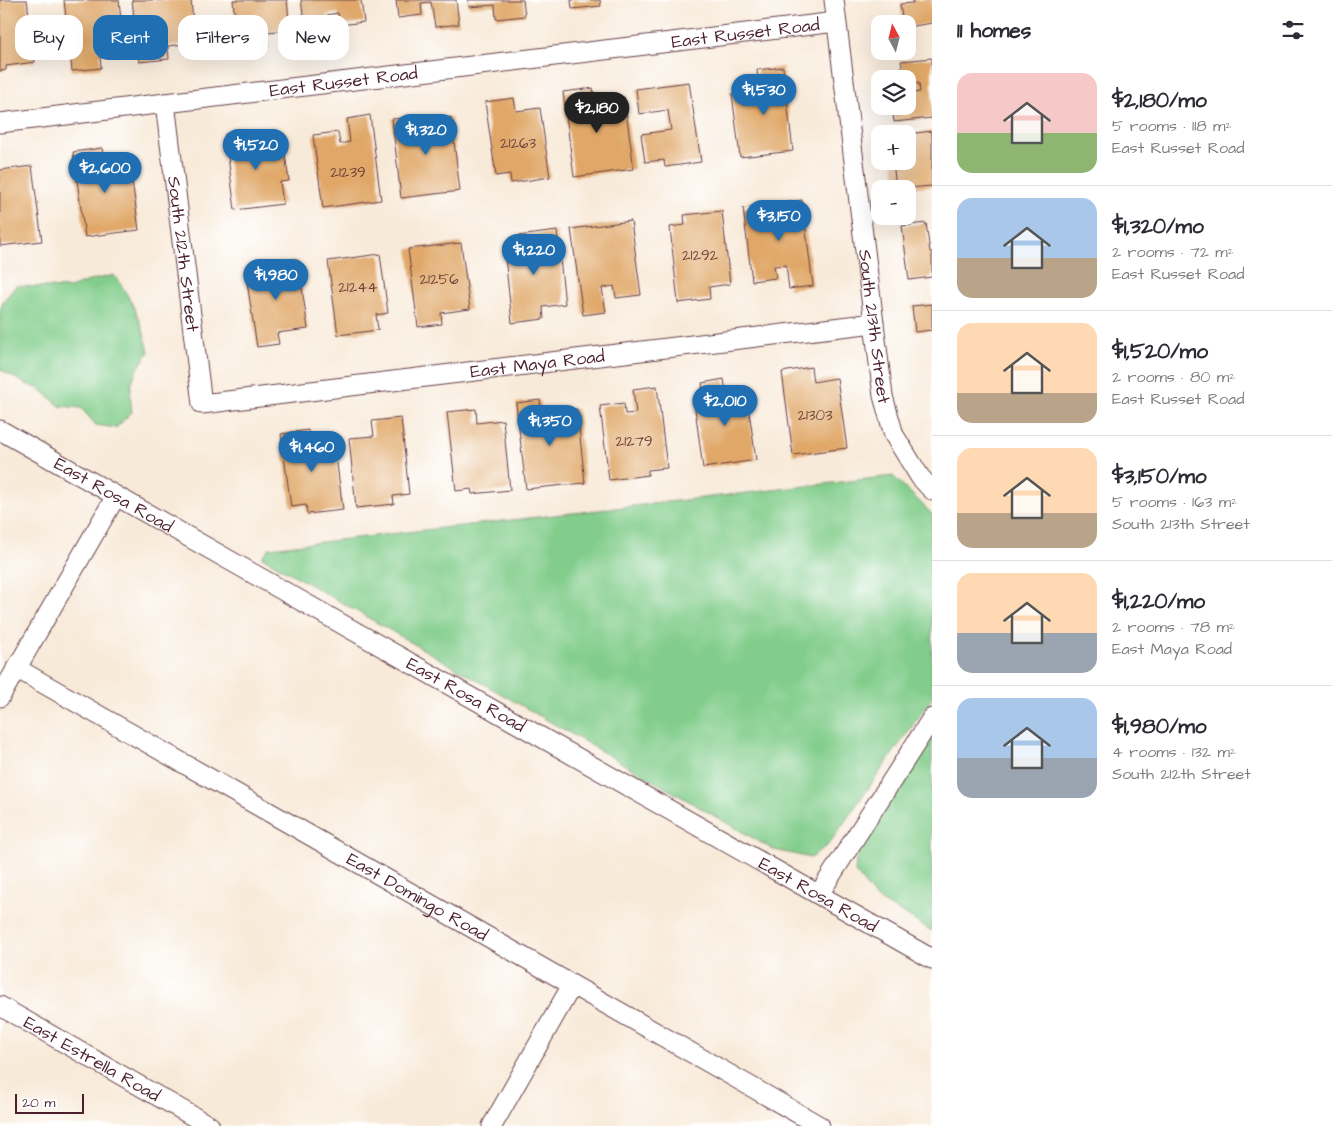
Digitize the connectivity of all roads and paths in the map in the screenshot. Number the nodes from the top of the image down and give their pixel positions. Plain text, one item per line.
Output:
1 (834, 0) edge
2 (836, 22) junction
3 (166, 103) junction
4 (0, 123) edge
5 (874, 323) junction
6 (202, 404) joint
7 (0, 430) edge
8 (932, 490) edge
9 (116, 496) junction
10 (16, 668) junction
11 (0, 696) edge
12 (932, 718) edge
13 (819, 894) junction
14 (932, 959) edge
15 (572, 984) junction
16 (0, 1006) edge
17 (210, 1126) edge
18 (492, 1126) edge
19 (820, 1126) edge

1 - 2 street, South 213th Street
2 - 3 street, East Russet Road
2 - 5 street, South 213th Street
3 - 4 street, East Russet Road
3 - 6 street, South 212th Street
5 - 6 street, East Maya Road
5 - 8 street, South 213th Street
7 - 9 street, East Rosa Road
9 - 10 street
9 - 13 street, East Rosa Road
10 - 11 street
10 - 15 street, East Domingo Road
12 - 13 street
13 - 14 street, East Rosa Road
15 - 18 street
15 - 19 street, East Domingo Road
16 - 17 street, East Estrella Road

